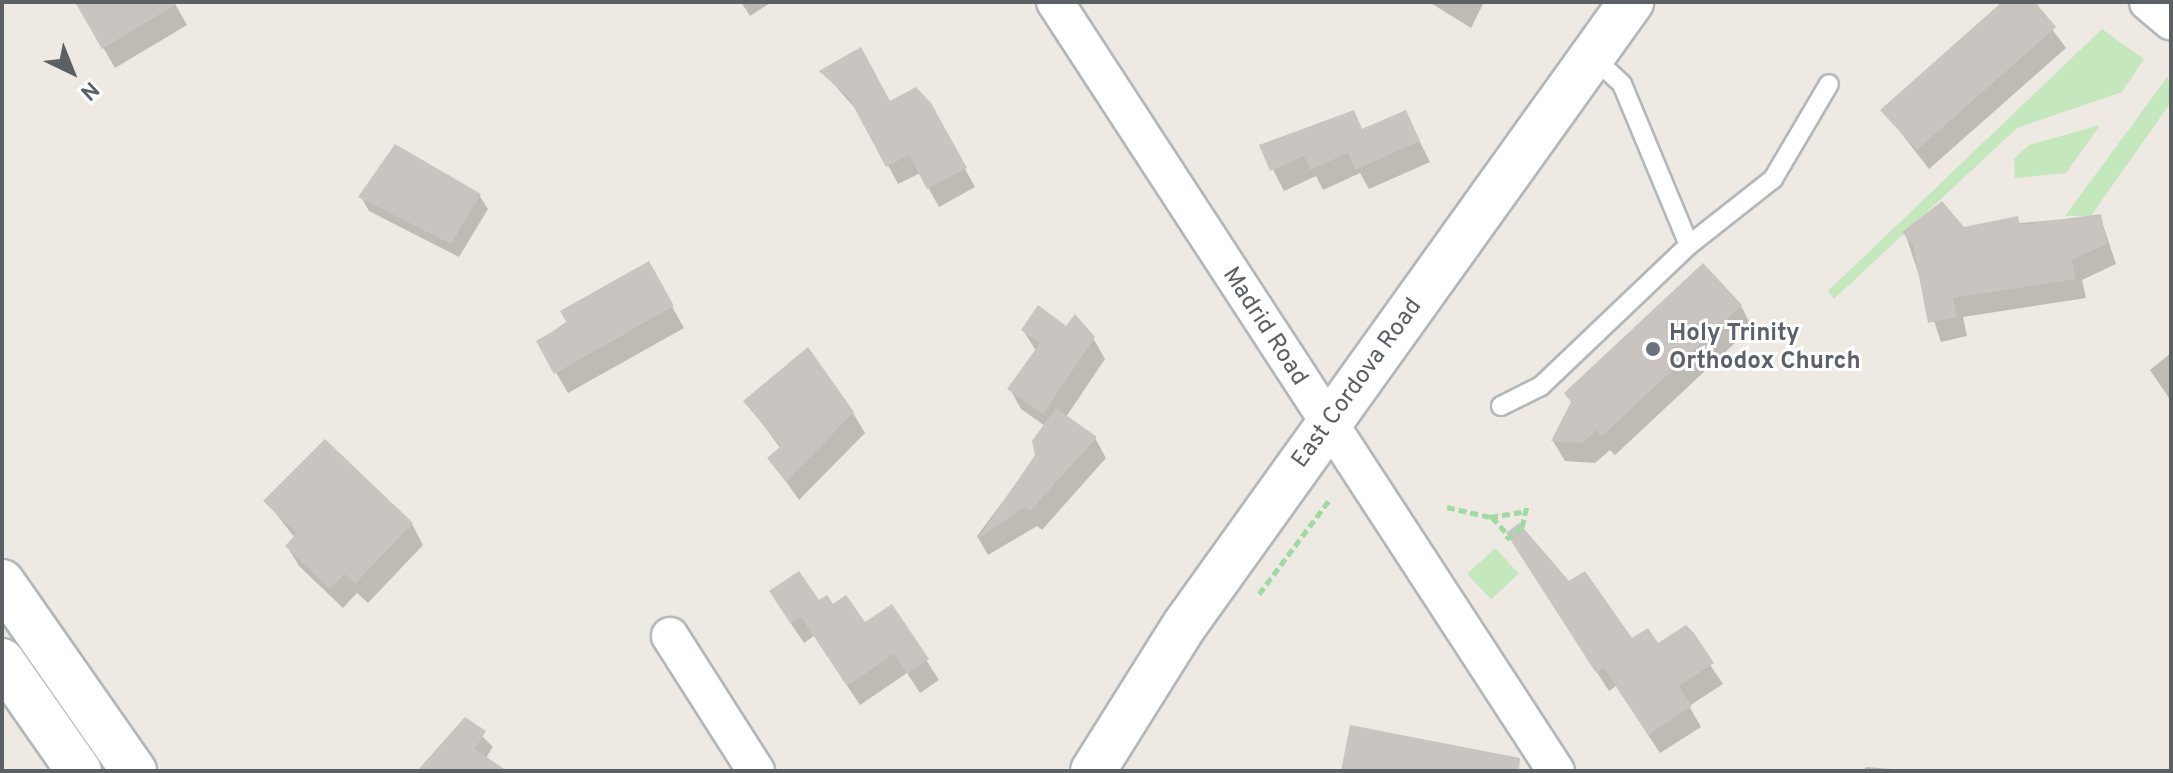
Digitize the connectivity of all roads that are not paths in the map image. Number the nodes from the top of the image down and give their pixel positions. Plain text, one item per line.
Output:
1 (1055, 2) edge
2 (1631, 2) edge
3 (2148, 2) edge
4 (2171, 21) edge
5 (1592, 56) junction
6 (1829, 84) dead end
7 (1689, 245) junction
8 (1501, 406) dead end
9 (1328, 427) junction
10 (2, 582) edge
11 (670, 636) dead end
12 (2, 661) edge
13 (79, 771) edge
14 (134, 771) edge
15 (756, 771) edge
16 (1093, 771) edge
17 (1556, 771) edge

1 - 9 street, Madrid Road
2 - 5 street, East Cordova Road
3 - 4 street
5 - 7 lane
5 - 9 street, East Cordova Road
6 - 7 lane
7 - 8 lane
9 - 16 street, East Cordova Road
9 - 17 street, Madrid Road
10 - 14 street
11 - 15 street
12 - 13 street

